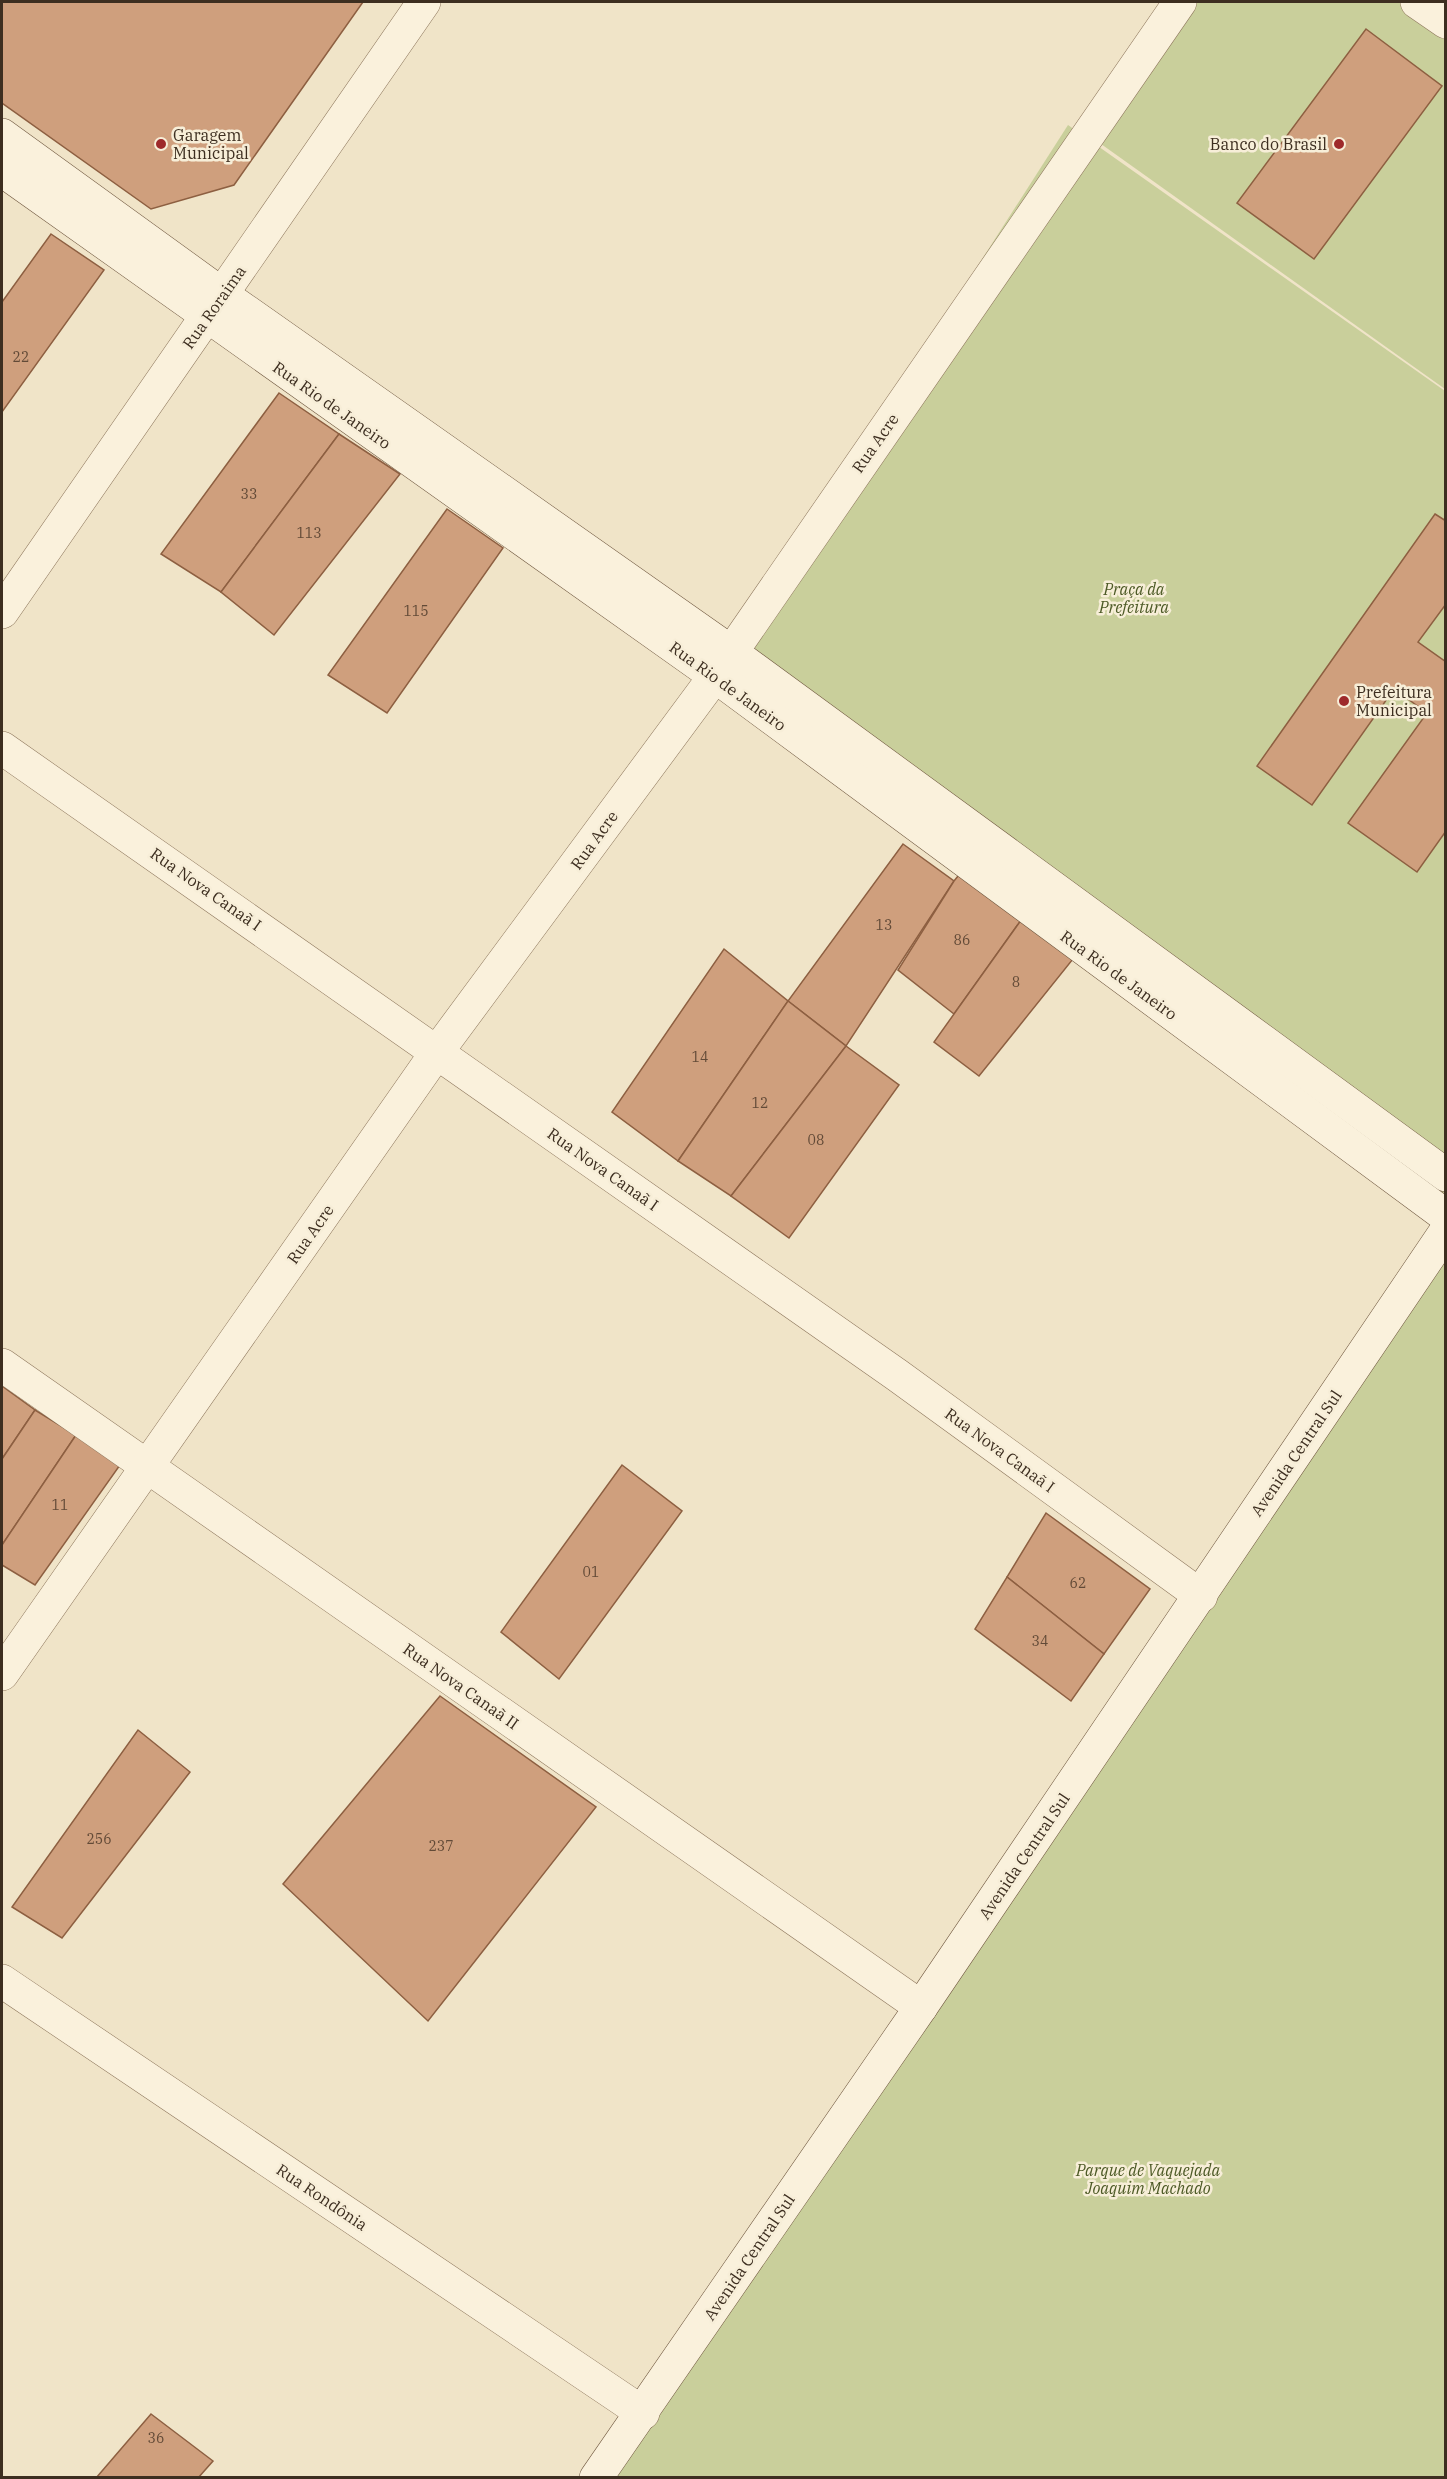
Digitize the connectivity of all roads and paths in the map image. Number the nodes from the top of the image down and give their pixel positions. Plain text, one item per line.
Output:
1 (424, 2) edge
2 (1180, 2) edge
3 (1417, 2) edge
4 (1446, 22) edge
5 (2, 135) edge
6 (2, 170) edge
7 (215, 306) junction
8 (2, 612) edge
9 (723, 664) junction
10 (2, 748) edge
11 (437, 1053) junction
12 (1446, 1175) edge
13 (1446, 1216) edge
14 (1446, 1230) edge
15 (2, 1365) edge
16 (147, 1466) junction
17 (1201, 1596) junction
18 (2, 1674) edge
19 (2, 1981) edge
20 (921, 2007) junction
21 (643, 2413) junction
22 (596, 2478) edge

1 - 7 street, Rua Roraima
2 - 9 street, Rua Acre
3 - 4 street
5 - 7 street, Rua Rio de Janeiro
6 - 7 street, Rua Rio de Janeiro
7 - 8 street, Rua Roraima
7 - 9 street, Rua Rio de Janeiro
9 - 11 street, Rua Acre
9 - 12 street, Rua Rio de Janeiro
9 - 13 street, Rua Rio de Janeiro
10 - 11 street, Rua Nova Canaã I
11 - 16 street, Rua Acre
11 - 17 street, Rua Nova Canaã I
14 - 17 street, Avenida Central Sul
15 - 16 street, Rua Nova Canaã II
16 - 18 street, Rua Acre
16 - 20 street, Rua Nova Canaã II
17 - 20 street, Avenida Central Sul
19 - 21 street, Rua Rondônia
20 - 21 street, Avenida Central Sul
21 - 22 street, Avenida Central Sul

